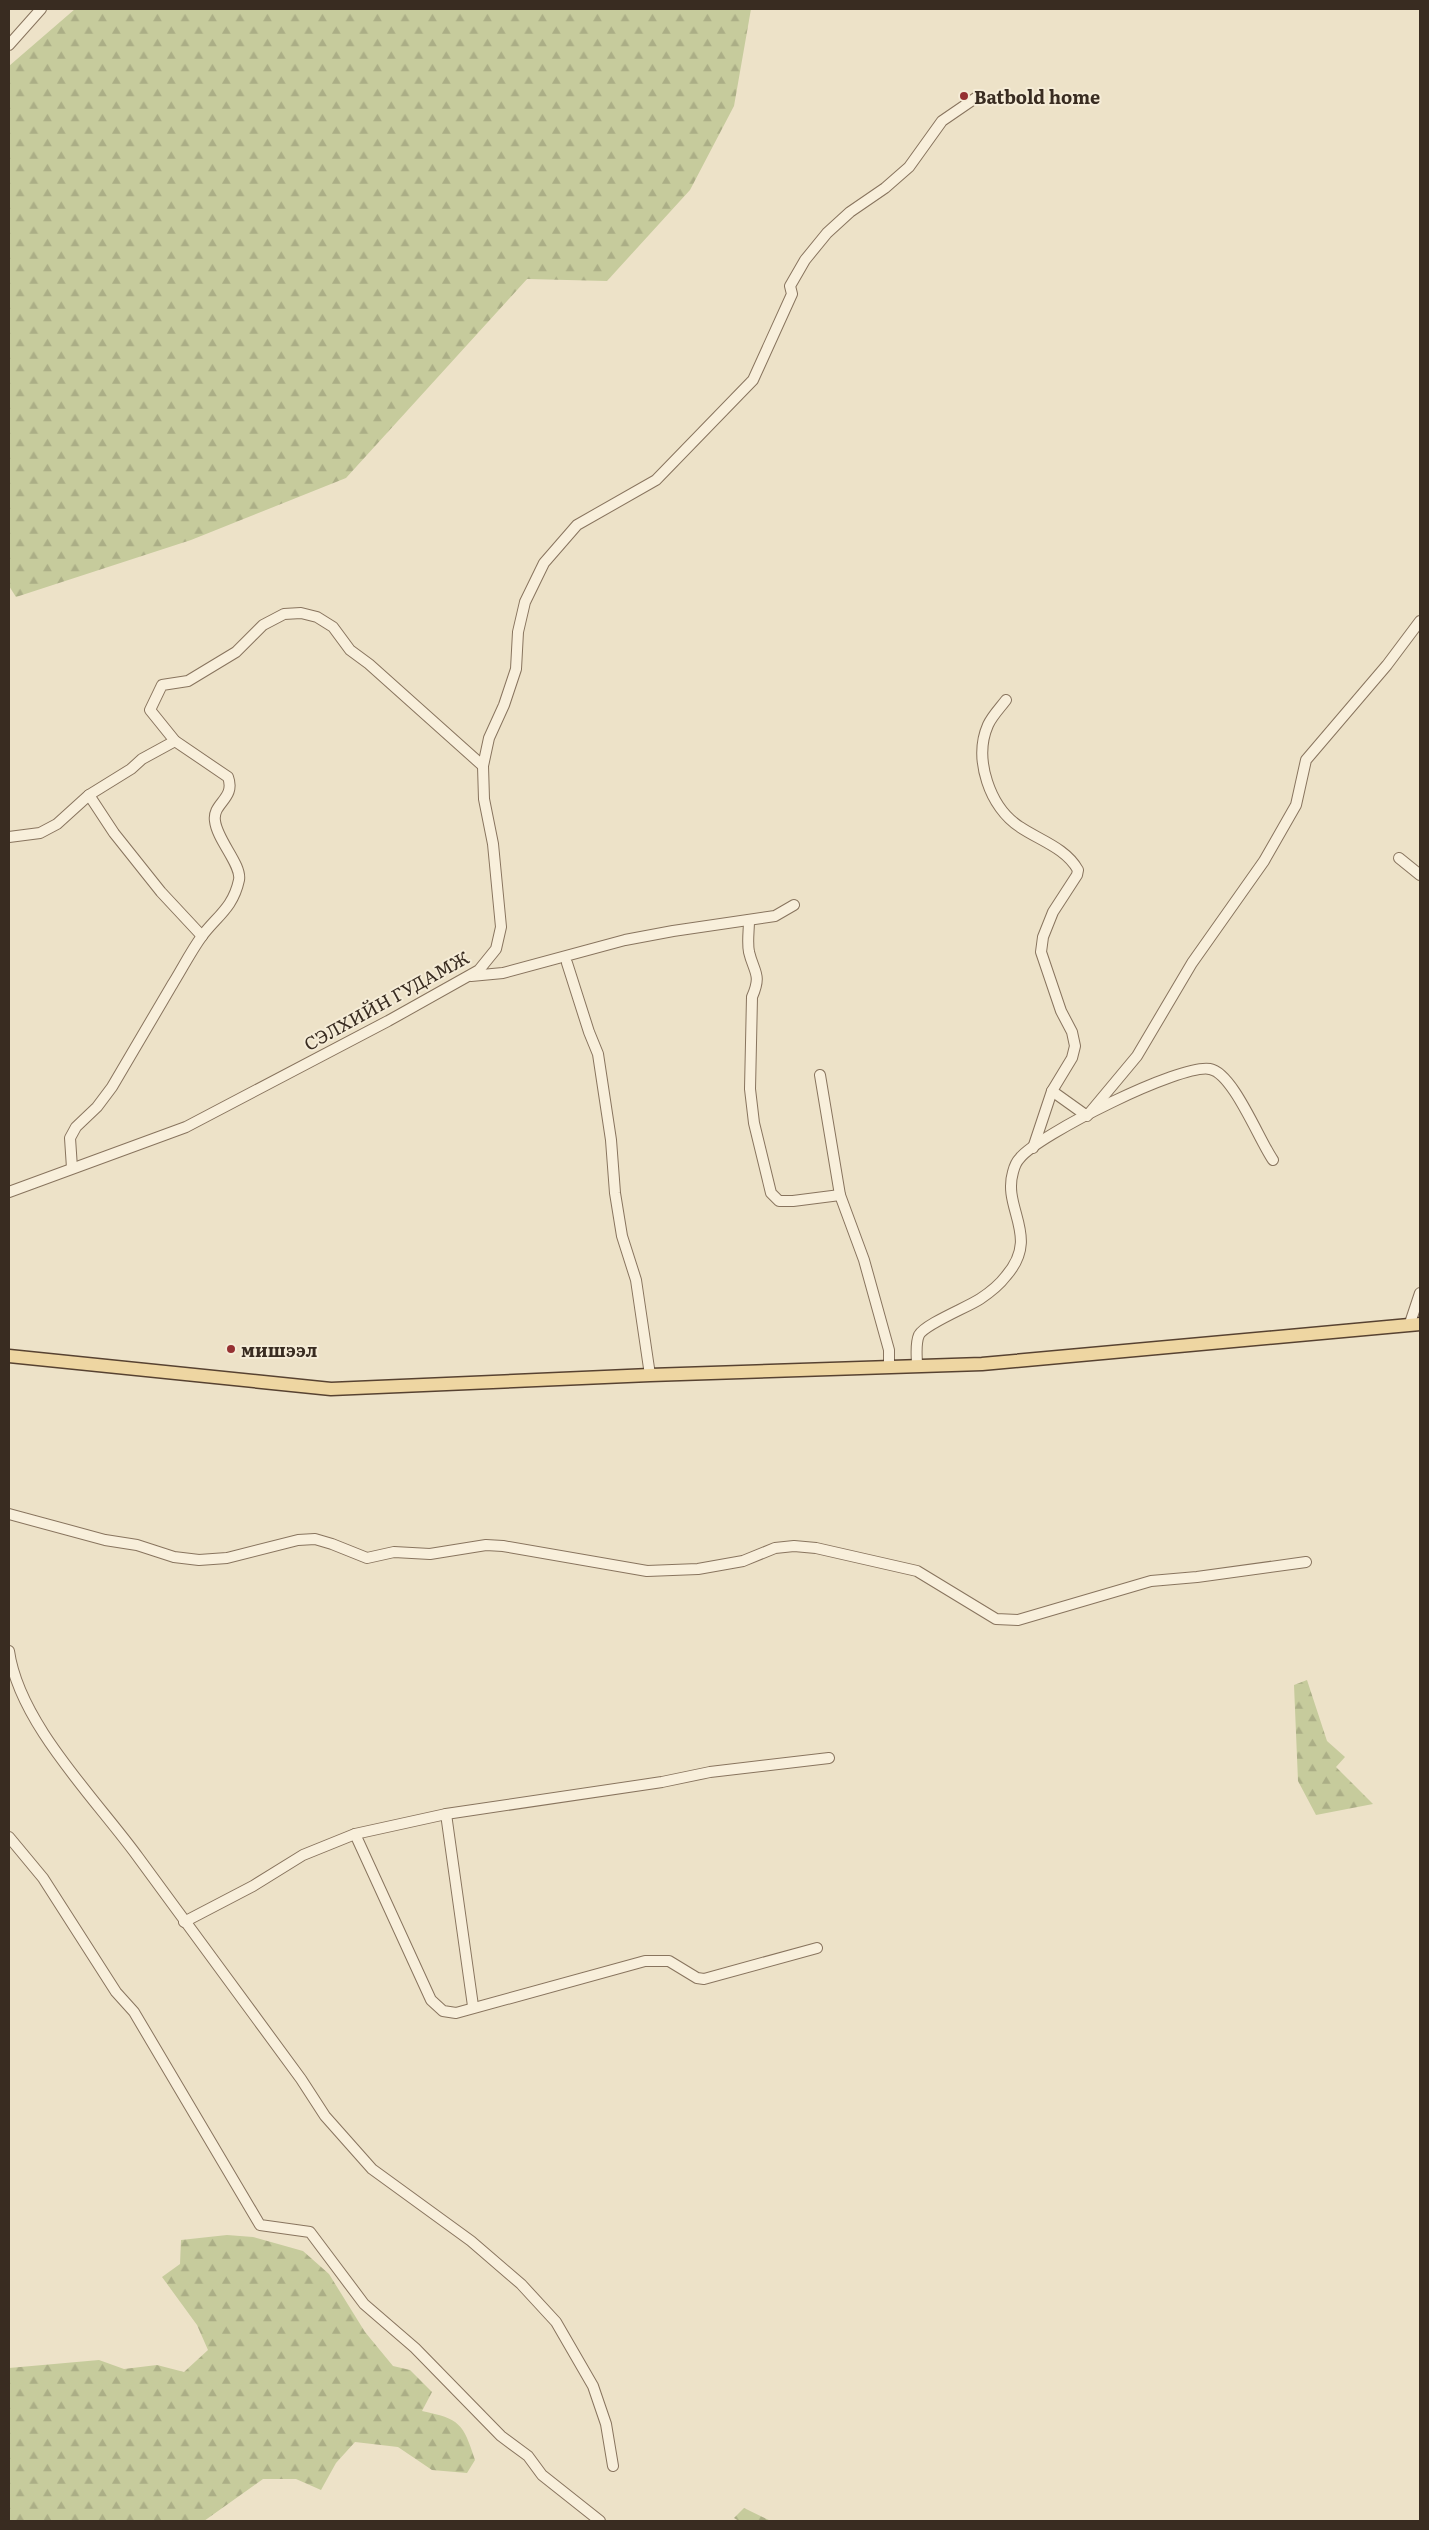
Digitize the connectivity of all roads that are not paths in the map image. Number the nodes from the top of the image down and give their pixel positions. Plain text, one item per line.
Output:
1 (42, 9) edge
2 (9, 45) edge
3 (977, 97) dead end
4 (1420, 621) edge
5 (1006, 700) dead end
6 (175, 741) junction
7 (483, 766) junction
8 (90, 795) junction
9 (9, 837) edge
10 (1400, 858) dead end
11 (1420, 874) edge
12 (794, 905) dead end
13 (749, 920) junction
14 (202, 936) junction
15 (567, 963) dead end
16 (467, 976) junction
17 (820, 1075) dead end
18 (1052, 1091) junction
19 (1087, 1116) junction
20 (1033, 1148) junction
21 (1273, 1160) dead end
22 (72, 1168) junction
23 (9, 1192) edge
24 (840, 1194) junction
25 (1420, 1293) edge
26 (1415, 1324) edge
27 (9, 1356) edge
28 (917, 1366) junction
29 (889, 1368) junction
30 (650, 1375) junction
31 (9, 1514) edge
32 (1306, 1562) dead end
33 (9, 1651) edge
34 (829, 1758) dead end
35 (446, 1814) junction
36 (355, 1834) junction
37 (9, 1837) edge
38 (184, 1922) junction
39 (817, 1948) dead end
40 (473, 2006) junction
41 (613, 2466) dead end
42 (600, 2521) edge

1 - 2 street
3 - 7 street, СЭЛХИЙН ГУДАМЖ
4 - 19 street
5 - 18 street
6 - 7 street
6 - 8 street
6 - 14 street
7 - 16 street, СЭЛХИЙН ГУДАМЖ
8 - 9 street
8 - 14 street
10 - 11 street
12 - 13 street
13 - 16 street
13 - 24 street
14 - 22 street
15 - 30 street
16 - 22 street, СЭЛХИЙН ГУДАМЖ
17 - 24 street
18 - 19 street
18 - 20 street
19 - 20 street
19 - 21 street
20 - 28 street
22 - 23 street, СЭЛХИЙН ГУДАМЖ
24 - 29 street
25 - 26 street
26 - 28 main road
27 - 30 main road
28 - 29 main road
29 - 30 main road
31 - 32 street
33 - 38 street
34 - 35 street
35 - 36 street
35 - 40 street
36 - 38 street
36 - 40 street
37 - 42 street
38 - 41 street
39 - 40 street

